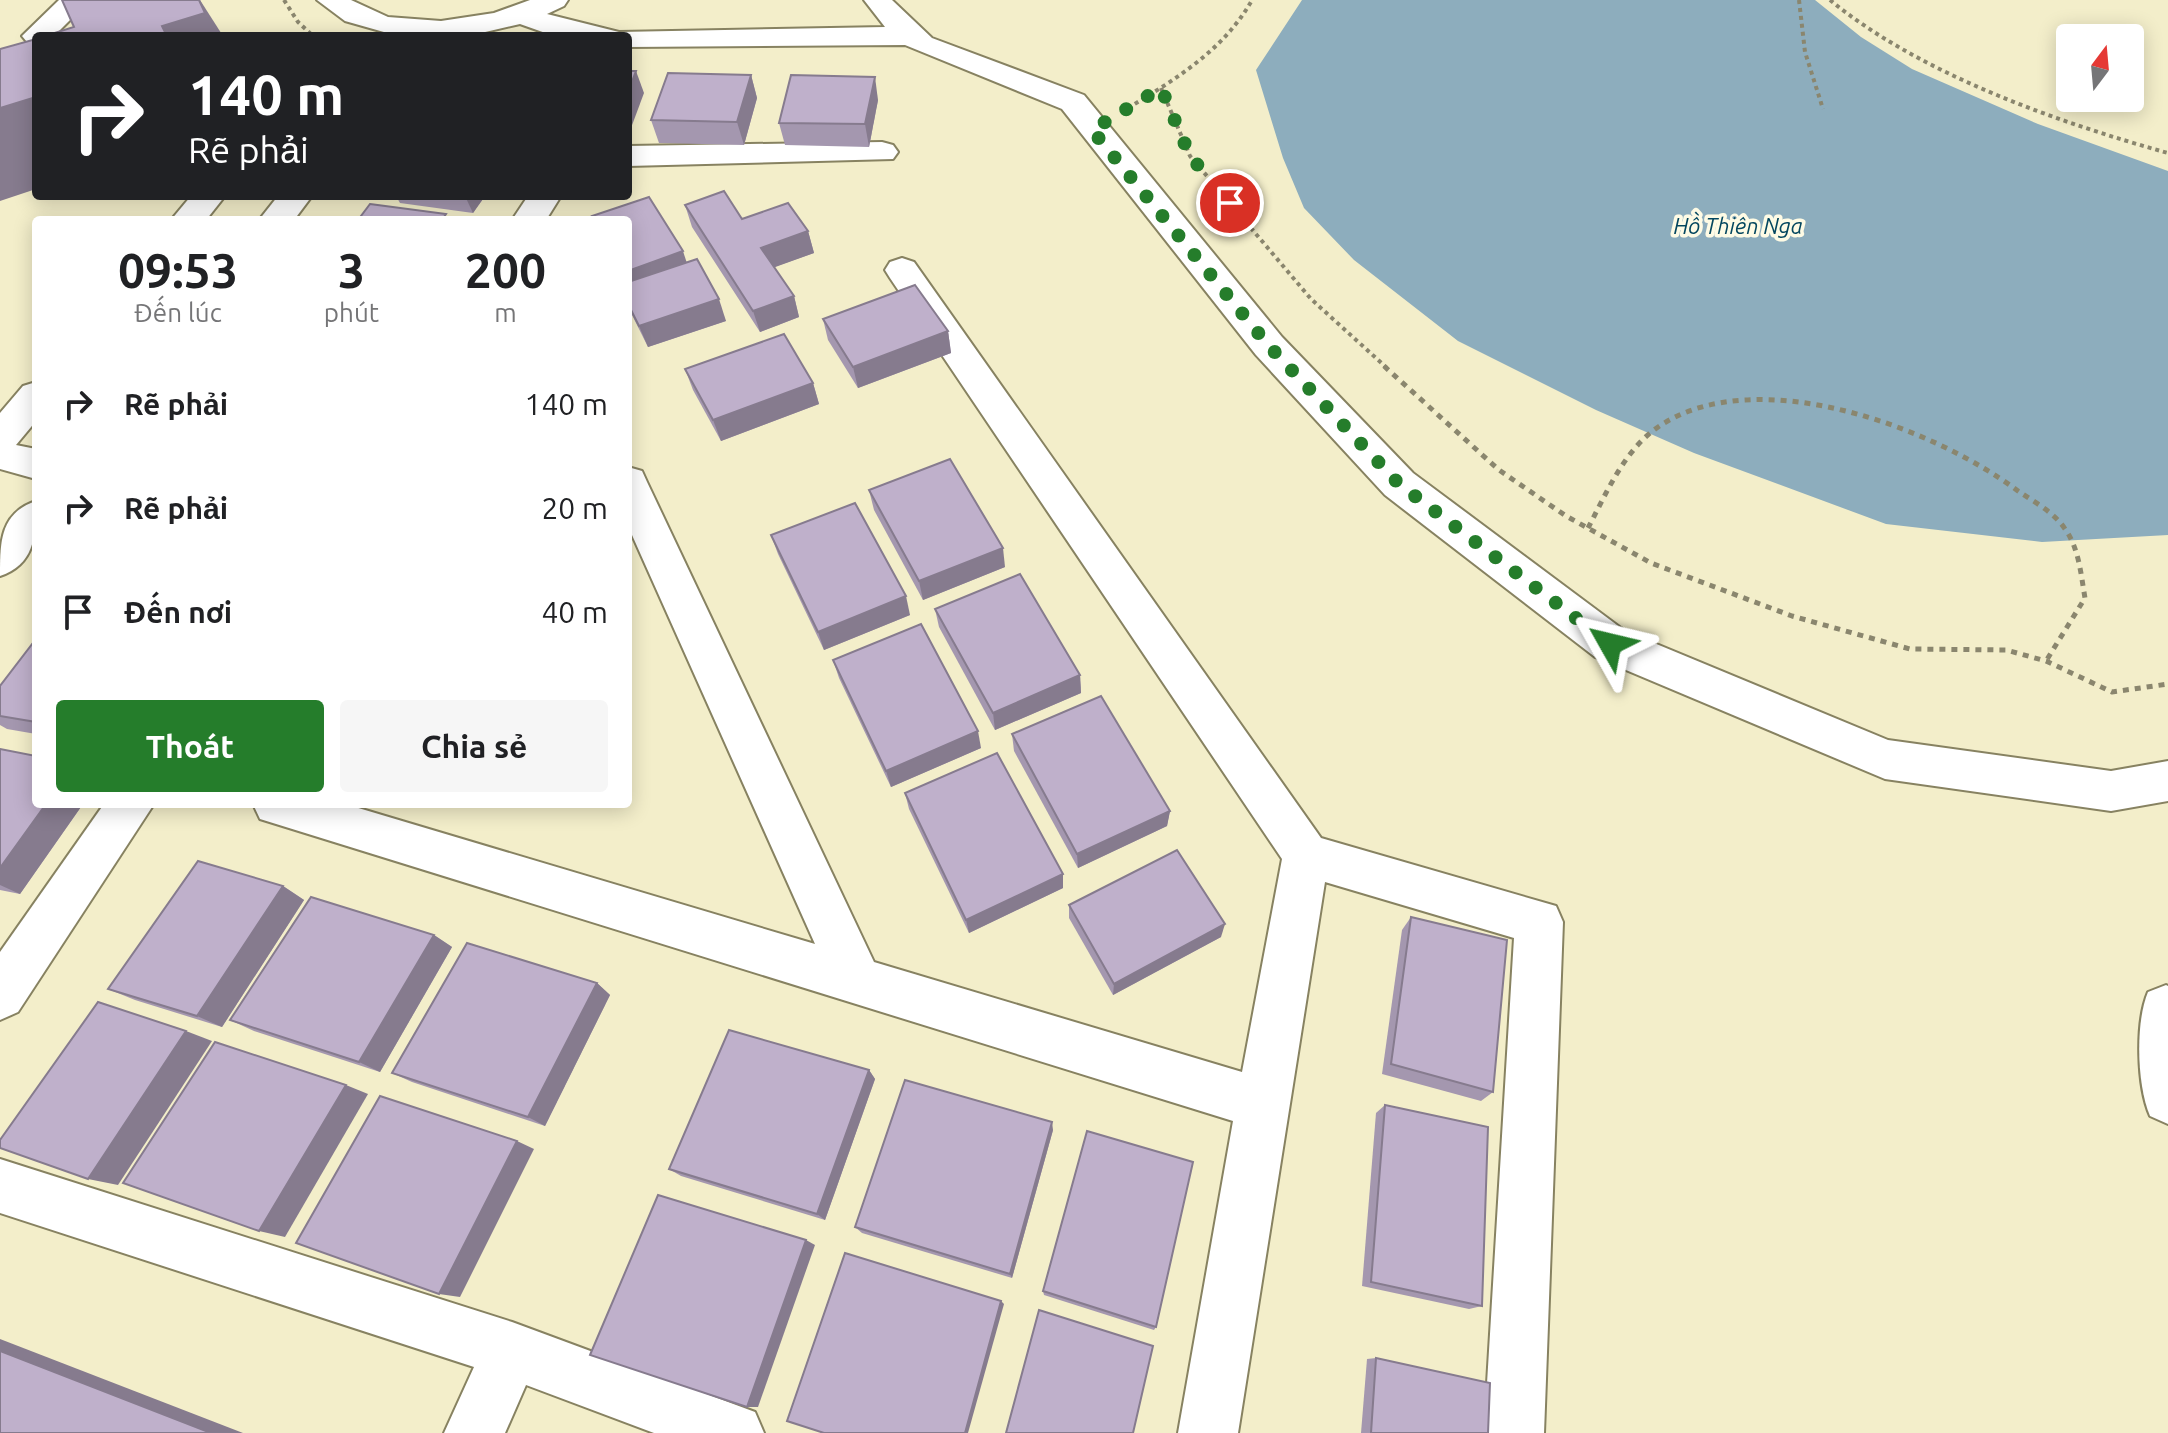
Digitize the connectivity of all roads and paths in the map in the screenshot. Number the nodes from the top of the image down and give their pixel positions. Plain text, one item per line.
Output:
1 (76, 0) edge
2 (331, 0) edge
3 (554, 0) edge
4 (878, 0) edge
5 (1252, 0) edge
6 (1799, 0) edge
7 (1830, 0) edge
8 (519, 14) junction
9 (354, 28) edge
10 (41, 32) edge
11 (429, 32) edge
12 (571, 32) edge
13 (912, 36) junction
14 (632, 38) edge
15 (1161, 88) junction
16 (1823, 109) dead end
17 (1092, 130) junction
18 (882, 152) dead end
19 (2168, 153) edge
20 (632, 156) edge
21 (206, 200) edge
22 (293, 200) edge
23 (192, 216) edge
24 (279, 216) edge
25 (902, 270) dead end
26 (32, 401) edge
27 (0, 438) edge
28 (0, 455) edge
29 (32, 463) edge
30 (632, 491) edge
31 (26, 519) edge
32 (1588, 528) junction
33 (0, 560) edge
34 (2046, 661) junction
35 (2168, 684) edge
36 (2168, 781) edge
37 (128, 808) edge
38 (289, 808) edge
39 (1306, 855) junction
40 (857, 981) junction
41 (0, 995) edge
42 (2168, 1012) edge
43 (2168, 1098) edge
44 (1262, 1104) junction
45 (0, 1186) edge
46 (512, 1351) junction
47 (474, 1433) edge
48 (734, 1433) edge
49 (1208, 1433) edge
50 (1514, 1433) edge

1 - 10 street
2 - 9 street
3 - 8 street
4 - 13 street
5 - 15 path
6 - 16 path
7 - 19 path
8 - 11 street
8 - 12 street
9 - 11 street
13 - 14 street
13 - 17 street
15 - 17 path
15 - 32 path
17 - 36 street
18 - 20 street
21 - 23 street
22 - 24 street
25 - 39 street
26 - 27 street
28 - 29 street
30 - 40 street
31 - 33 street
32 - 34 path
32 - 34 path
34 - 35 path
37 - 41 street
38 - 40 street
39 - 44 street
39 - 50 street
40 - 44 street
42 - 43 street
44 - 49 street
45 - 46 street
46 - 47 street
46 - 48 street

